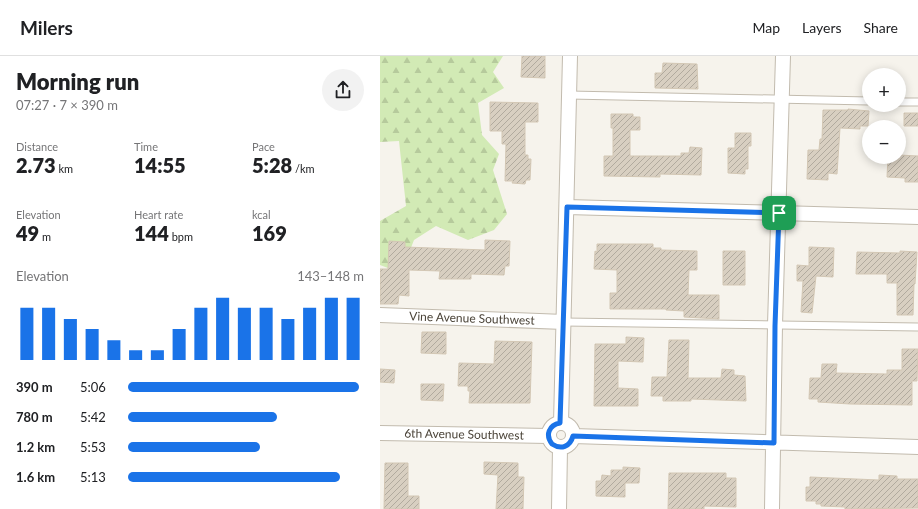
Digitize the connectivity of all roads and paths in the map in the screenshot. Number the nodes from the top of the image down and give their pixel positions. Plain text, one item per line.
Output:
1 (570, 56) edge
2 (784, 56) edge
3 (569, 95) junction
4 (782, 99) junction
5 (862, 101) edge
6 (906, 102) edge
7 (918, 102) edge
8 (567, 207) junction
9 (779, 213) junction
10 (918, 217) edge
11 (380, 315) edge
12 (564, 322) junction
13 (775, 326) junction
14 (918, 327) edge
15 (560, 423) junction
16 (380, 433) edge
17 (548, 436) junction
18 (573, 436) junction
19 (774, 443) junction
20 (918, 447) edge
21 (560, 448) junction
22 (559, 509) edge
23 (772, 509) edge

1 - 3 street
2 - 4 street
3 - 4 lane
3 - 8 street
4 - 5 lane
4 - 9 street
6 - 7 lane
8 - 9 street
8 - 12 street
9 - 10 street
9 - 13 street
11 - 12 street, Vine Avenue Southwest
12 - 13 lane
12 - 15 street
13 - 14 lane
13 - 19 street
15 - 17 street
15 - 18 street
16 - 17 street, 6th Avenue Southwest
17 - 21 street
18 - 19 street
18 - 21 street
19 - 20 street
19 - 23 street
21 - 22 street

